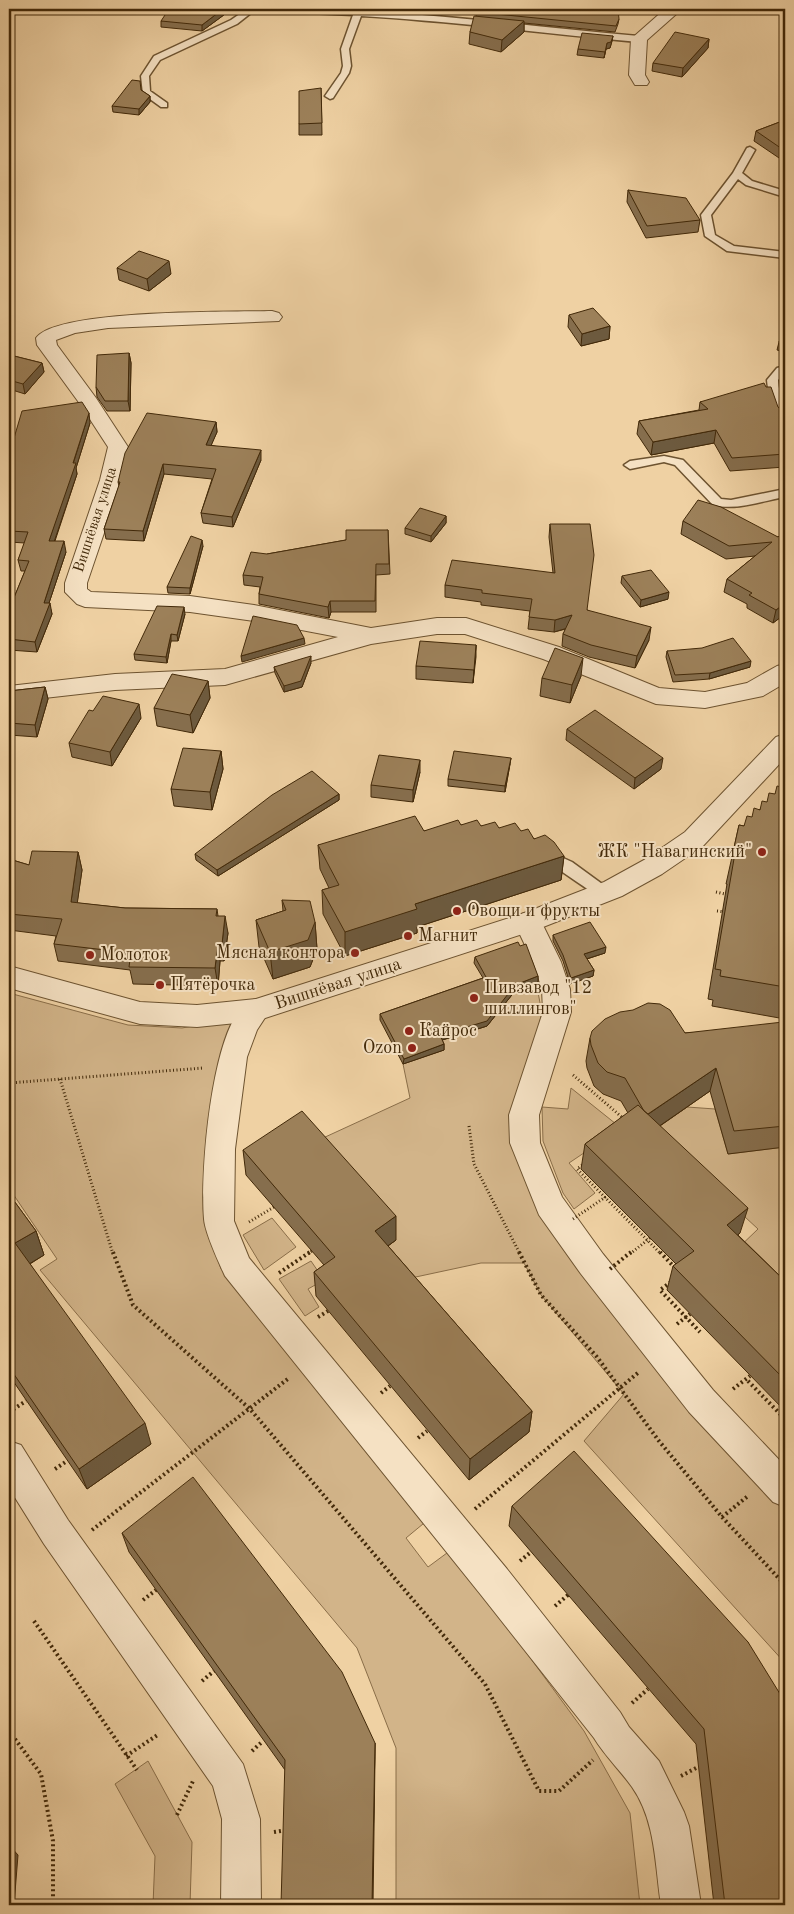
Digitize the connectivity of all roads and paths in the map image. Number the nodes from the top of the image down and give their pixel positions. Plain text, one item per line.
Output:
1 (252, 9) edge
2 (286, 9) edge
3 (674, 9) edge
4 (358, 13) junction
5 (640, 39) junction
6 (641, 82) dead end
7 (330, 96) dead end
8 (164, 105) dead end
9 (750, 150) dead end
10 (737, 174) junction
11 (785, 194) edge
12 (785, 255) edge
13 (272, 317) dead end
14 (785, 369) edge
15 (785, 423) edge
16 (630, 465) dead end
17 (785, 492) edge
18 (371, 636) junction
19 (785, 672) edge
20 (9, 694) edge
21 (785, 743) edge
22 (550, 857) edge
23 (716, 892) dead end
24 (604, 893) junction
25 (733, 896) edge
26 (717, 911) dead end
27 (727, 912) edge
28 (528, 922) junction
29 (9, 977) edge
30 (256, 1010) junction
31 (231, 1066) junction
32 (573, 1075) dead end
33 (60, 1079) junction
34 (9, 1083) edge
35 (625, 1120) edge
36 (469, 1126) dead end
37 (591, 1158) edge
38 (607, 1196) edge
39 (274, 1207) edge
40 (573, 1219) dead end
41 (242, 1227) dead end
42 (650, 1238) edge
43 (312, 1251) edge
44 (610, 1269) dead end
45 (682, 1274) edge
46 (272, 1277) dead end
47 (674, 1280) edge
48 (700, 1332) dead end
49 (663, 1353) junction
50 (314, 1360) junction
51 (748, 1381) dead end
52 (26, 1401) edge
53 (250, 1409) junction
54 (9, 1412) edge
55 (785, 1418) edge
56 (9, 1458) edge
57 (785, 1490) edge
58 (470, 1514) dead end
59 (69, 1548) junction
60 (785, 1585) edge
61 (34, 1621) dead end
62 (9, 1731) edge
63 (616, 1740) junction
64 (137, 1770) dead end
65 (53, 1905) edge
66 (241, 1905) edge
67 (682, 1905) edge

1 - 8 lane
2 - 4 lane
3 - 5 street
4 - 5 lane
4 - 7 lane
5 - 6 street
9 - 10 lane
10 - 11 lane
10 - 12 lane
13 - 18 street, Вишнёвая улица
14 - 15 lane
16 - 17 lane
18 - 19 street
18 - 20 street
21 - 24 street, Вишнёвая улица
22 - 24 lane
23 - 25 path
24 - 28 street, Вишнёвая улица
26 - 27 path
28 - 30 street, Вишнёвая улица
28 - 49 street
29 - 30 street, Вишнёвая улица
30 - 31 street
31 - 33 path
31 - 50 street
32 - 35 path
33 - 34 path
33 - 53 path
36 - 60 path
37 - 45 path
38 - 40 path, bridge
39 - 41 path
42 - 44 path, bridge
43 - 46 path
47 - 48 path
49 - 57 street
49 - 58 path
50 - 53 path
50 - 63 street
51 - 55 path
52 - 54 path
53 - 59 path
53 - 63 path
56 - 59 street
59 - 66 street
61 - 64 path
62 - 65 path
63 - 67 street

